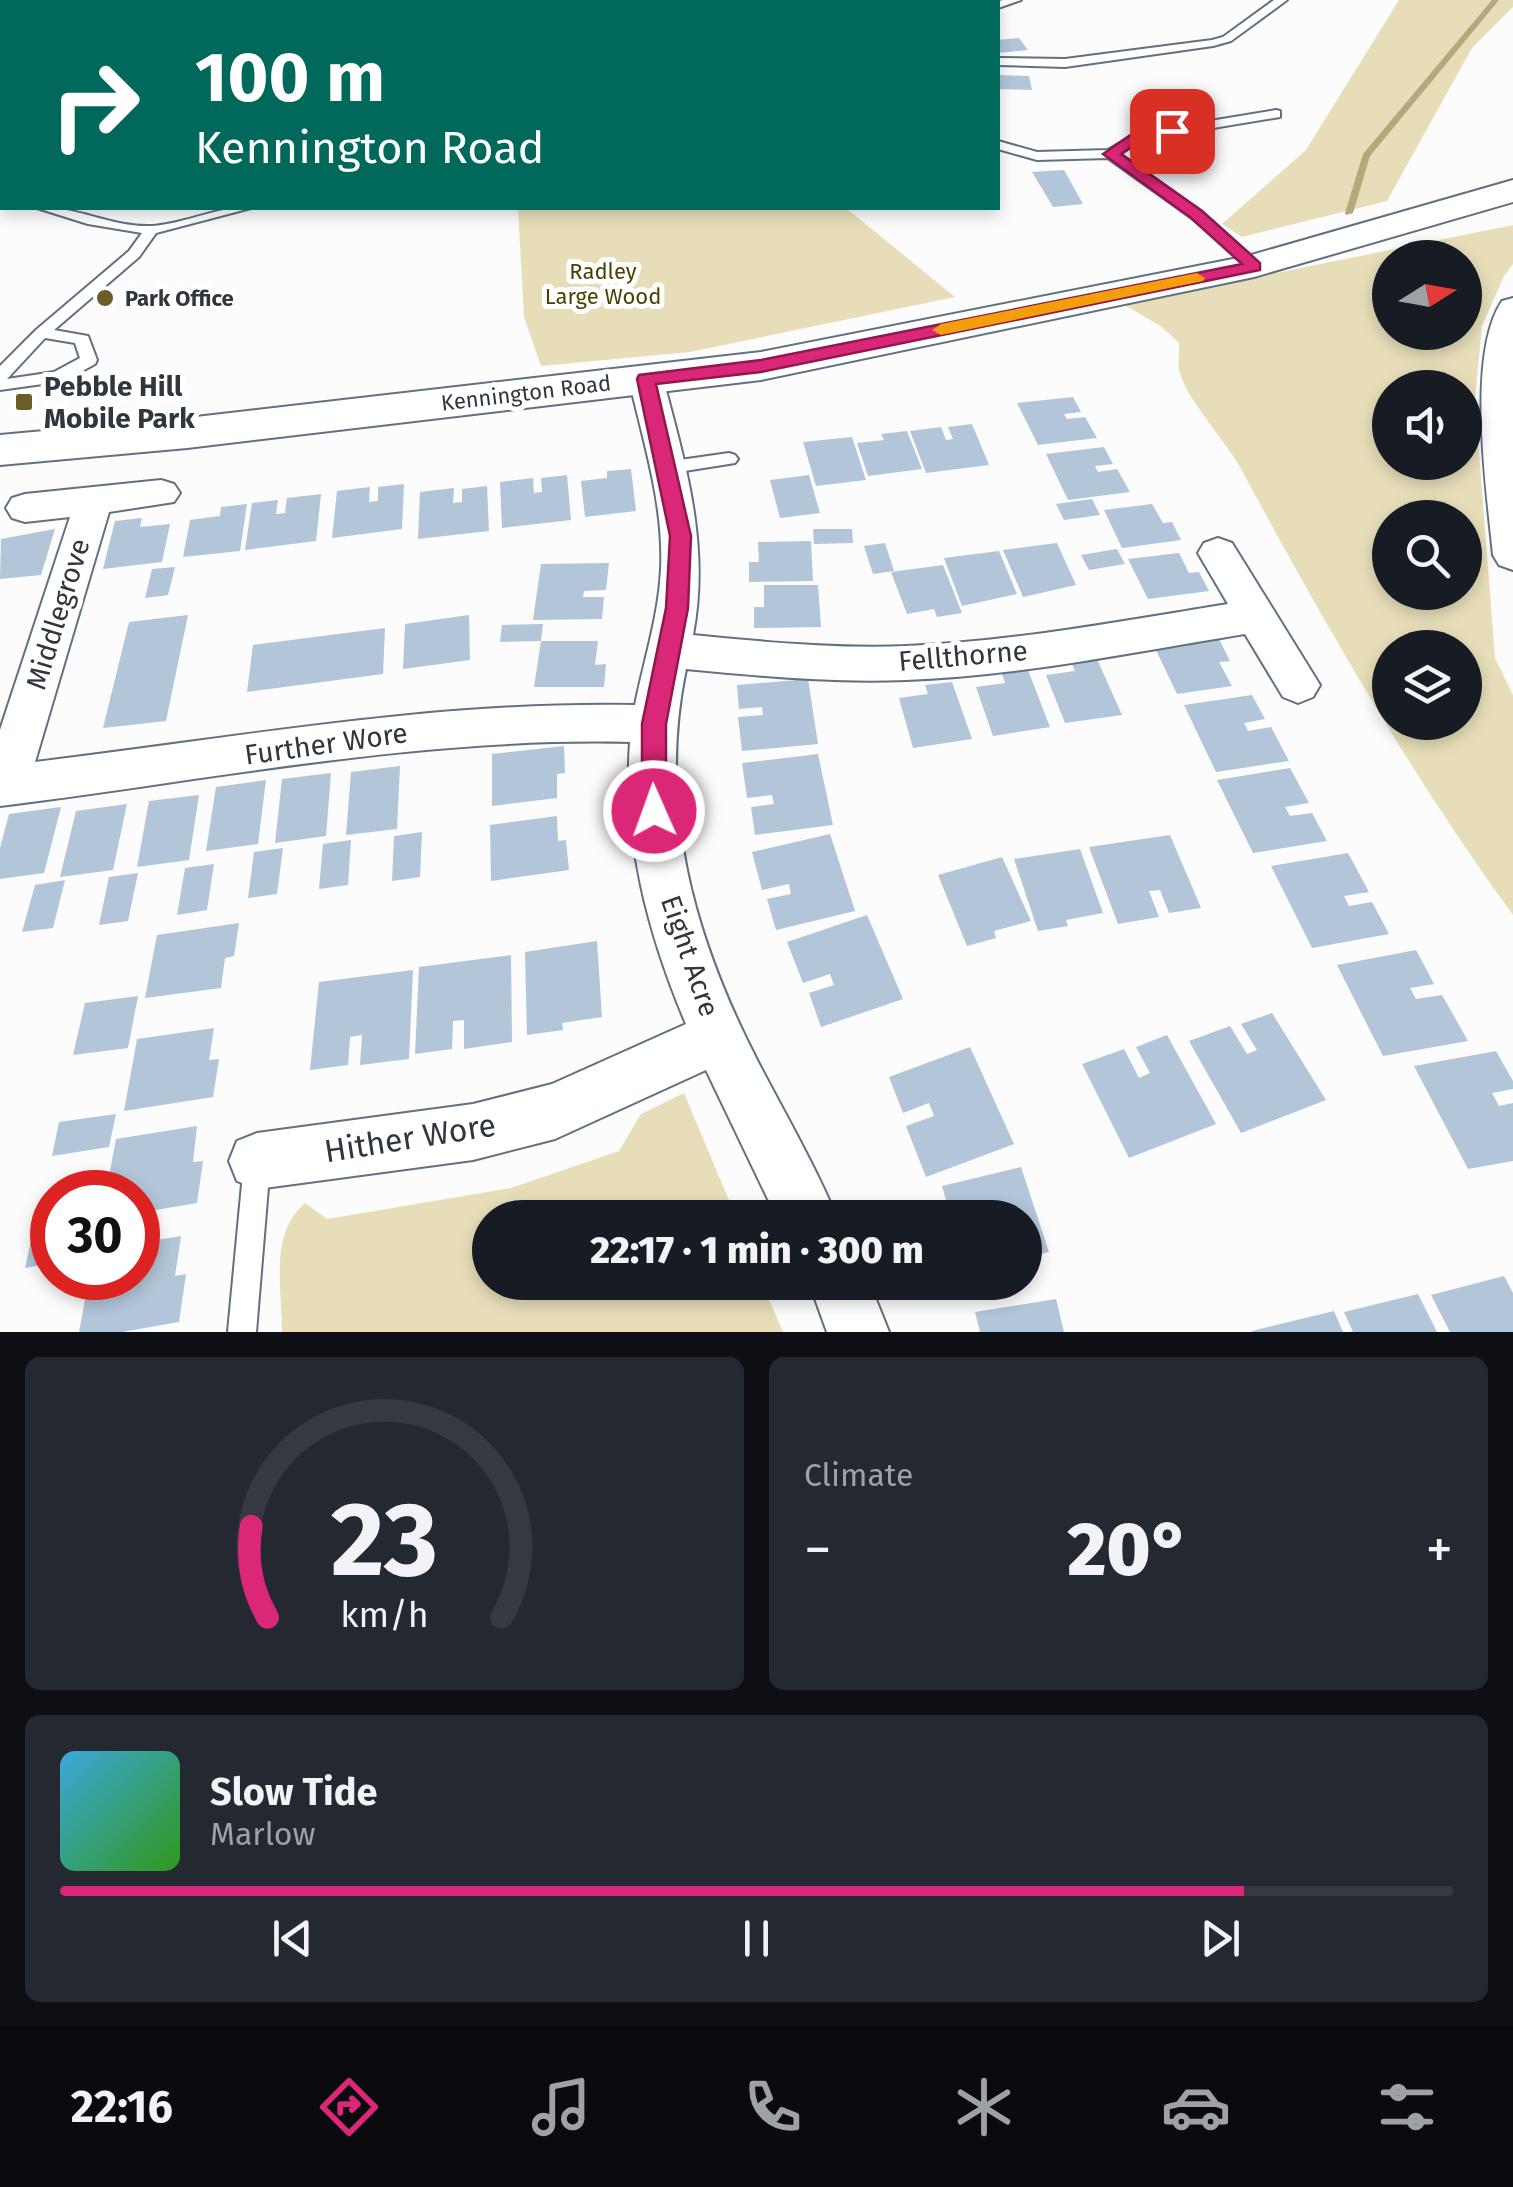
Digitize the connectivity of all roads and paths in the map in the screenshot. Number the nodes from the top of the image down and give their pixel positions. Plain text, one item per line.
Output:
1 (1281, 0) edge
2 (1000, 62) edge
3 (1276, 114) dead end
4 (1000, 146) edge
5 (1111, 154) junction
6 (1513, 192) edge
7 (51, 210) edge
8 (235, 210) edge
9 (150, 230) junction
10 (1254, 266) junction
11 (1513, 308) edge
12 (42, 333) junction
13 (0, 376) edge
14 (646, 379) junction
15 (0, 385) edge
16 (0, 450) edge
17 (729, 459) dead end
18 (666, 468) junction
19 (161, 493) dead end
20 (94, 500) junction
21 (25, 508) dead end
22 (1218, 552) dead end
23 (1513, 555) edge
24 (1255, 616) junction
25 (670, 650) junction
26 (1298, 685) dead end
27 (654, 724) junction
28 (3, 786) edge
29 (718, 1037) junction
30 (257, 1161) joint
31 (799, 1200) edge
32 (846, 1300) edge
33 (242, 1332) edge
34 (858, 1332) edge

1 - 2 lane
3 - 5 lane
4 - 5 lane
5 - 10 lane
6 - 10 street, Kennington Road
7 - 9 lane
8 - 9 lane
9 - 12 lane
10 - 14 street, Kennington Road
11 - 23 street
12 - 13 lane
12 - 15 lane
14 - 16 street, Kennington Road
14 - 18 street, Eight Acre
17 - 18 lane
18 - 25 street, Eight Acre
19 - 20 street, Middlegrove
20 - 21 street, Middlegrove
20 - 28 street, Middlegrove
22 - 24 street
24 - 25 street, Fellthorne
24 - 26 street
25 - 27 street, Eight Acre
27 - 28 street, Further Wore
27 - 29 street, Eight Acre
29 - 30 street, Hither Wore
29 - 31 street, Eight Acre
30 - 33 lane, Hither Wore
32 - 34 street

